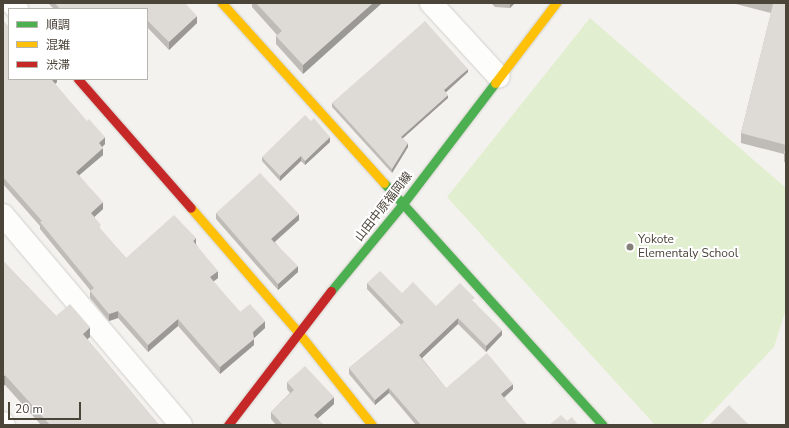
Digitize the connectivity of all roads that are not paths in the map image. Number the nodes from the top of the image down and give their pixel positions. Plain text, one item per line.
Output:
1 (222, 3) edge
2 (431, 3) edge
3 (556, 3) edge
4 (499, 77) junction
5 (79, 80) edge
6 (402, 205) junction
7 (3, 215) edge
8 (298, 332) junction
9 (181, 425) edge
10 (228, 425) edge
11 (372, 425) edge
12 (603, 425) edge

1 - 6 street
2 - 4 street
3 - 4 street, 山田中原福岡線
4 - 6 street, 山田中原福岡線
5 - 8 street
6 - 8 street, 山田中原福岡線
6 - 12 street
7 - 9 street
8 - 10 street, 山田中原福岡線
8 - 11 street

